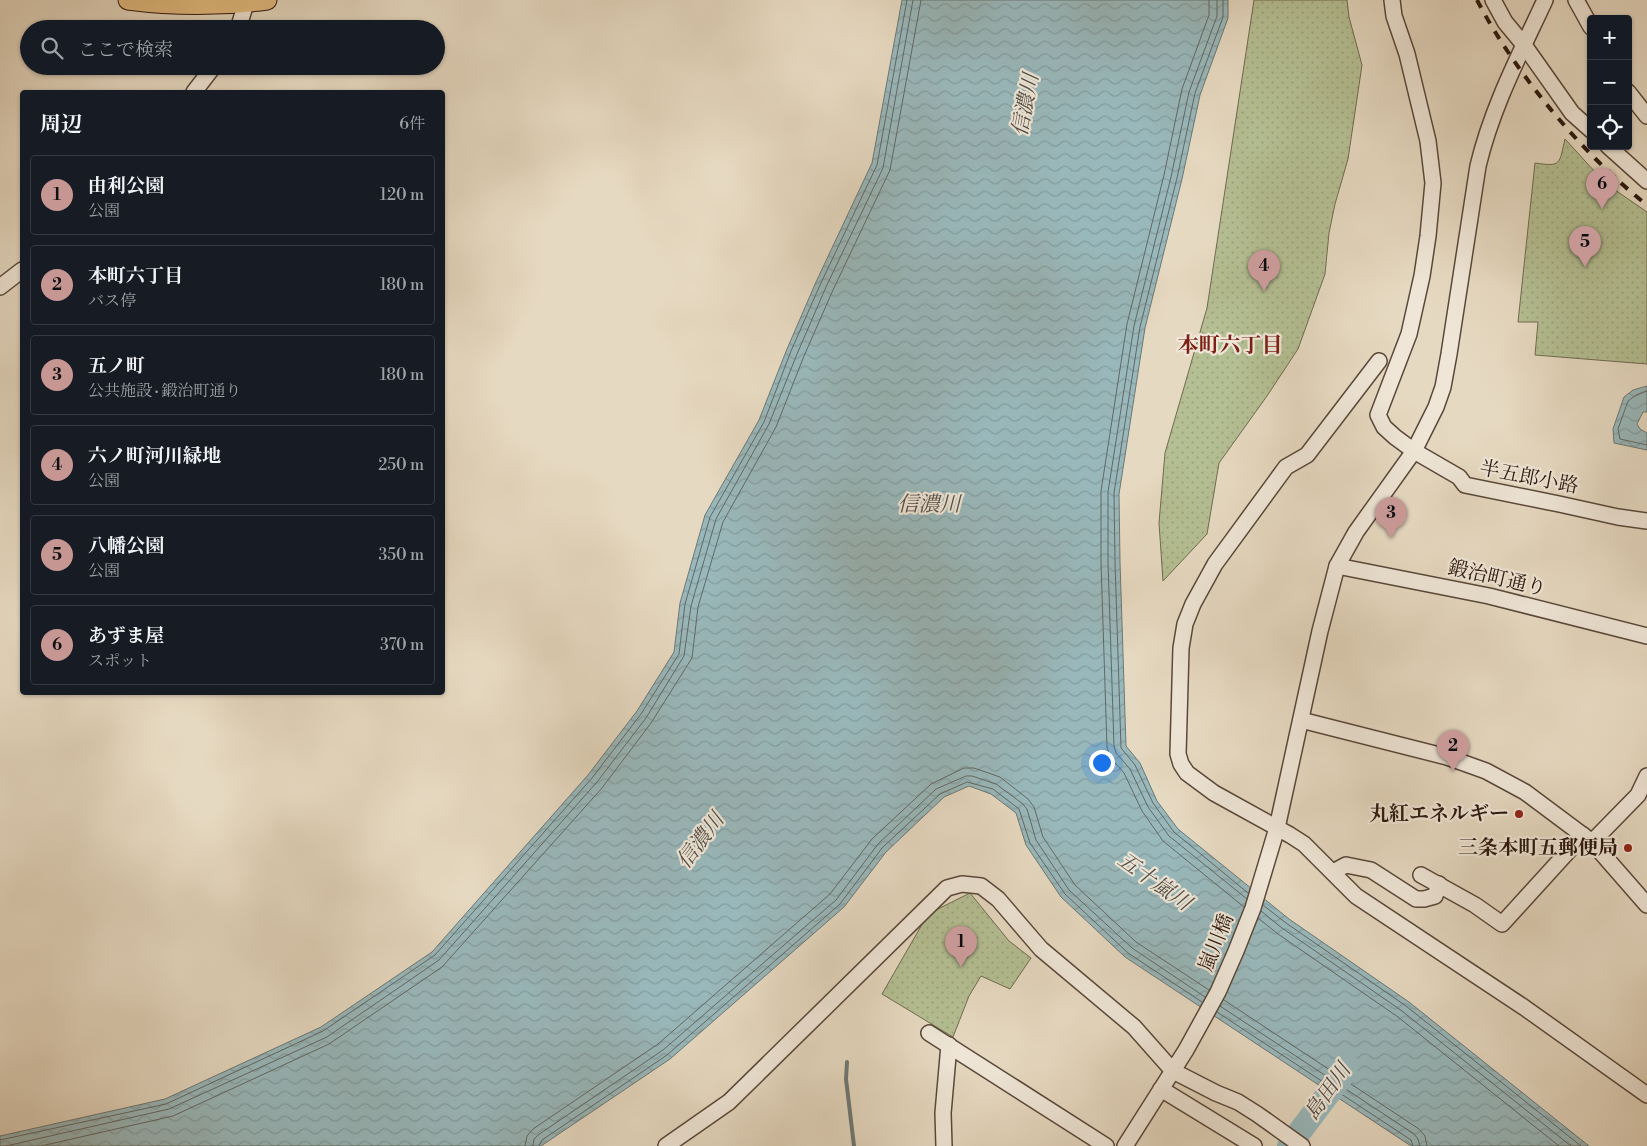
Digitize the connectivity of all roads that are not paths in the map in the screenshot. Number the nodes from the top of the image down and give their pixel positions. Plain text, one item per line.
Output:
1 (128, 0) edge
2 (268, 0) edge
3 (1392, 0) edge
4 (1493, 0) edge
5 (1545, 0) edge
6 (1576, 0) edge
7 (149, 1) edge
8 (246, 1) edge
9 (241, 20) edge
10 (1587, 20) edge
11 (1524, 45) junction
12 (207, 75) edge
13 (196, 90) edge
14 (1632, 97) edge
15 (1647, 116) edge
16 (1587, 126) edge
17 (1612, 150) edge
18 (1647, 181) edge
19 (20, 272) edge
20 (0, 287) edge
21 (1379, 361) dead end
22 (1414, 451) junction
23 (1647, 521) edge
24 (1337, 566) junction
25 (1647, 636) edge
26 (1301, 720) junction
27 (1647, 776) edge
28 (1277, 828) junction
29 (1588, 838) junction
30 (1333, 872) junction
31 (1421, 875) dead end
32 (1438, 884) junction
33 (1647, 905) edge
34 (929, 1033) dead end
35 (949, 1045) junction
36 (1173, 1071) junction
37 (1161, 1089) junction
38 (1647, 1095) edge
39 (666, 1146) edge
40 (944, 1146) edge
41 (1106, 1146) edge
42 (1125, 1146) edge
43 (1254, 1146) edge
44 (1302, 1146) edge

1 - 7 main road
2 - 8 main road
3 - 22 street, 半五郎小路
4 - 11 street
5 - 11 street, 嵐川橋
6 - 10 street
7 - 8 main road
8 - 9 street
11 - 16 street
11 - 22 street, 嵐川橋
12 - 13 street
14 - 15 street
17 - 18 street
19 - 20 street
21 - 28 street
22 - 23 street, 半五郎小路
22 - 24 street, 嵐川橋
24 - 25 street, 鍛治町通り
24 - 26 street, 嵐川橋
26 - 28 street, 嵐川橋
26 - 29 street
27 - 29 street
28 - 30 street
28 - 36 street, 嵐川橋
29 - 32 street
29 - 33 street
30 - 32 street
30 - 38 street
31 - 32 street
34 - 35 street
35 - 40 street
35 - 41 street
36 - 37 street, 嵐川橋
36 - 39 street
36 - 44 street
37 - 42 street, 嵐川橋
37 - 43 street

